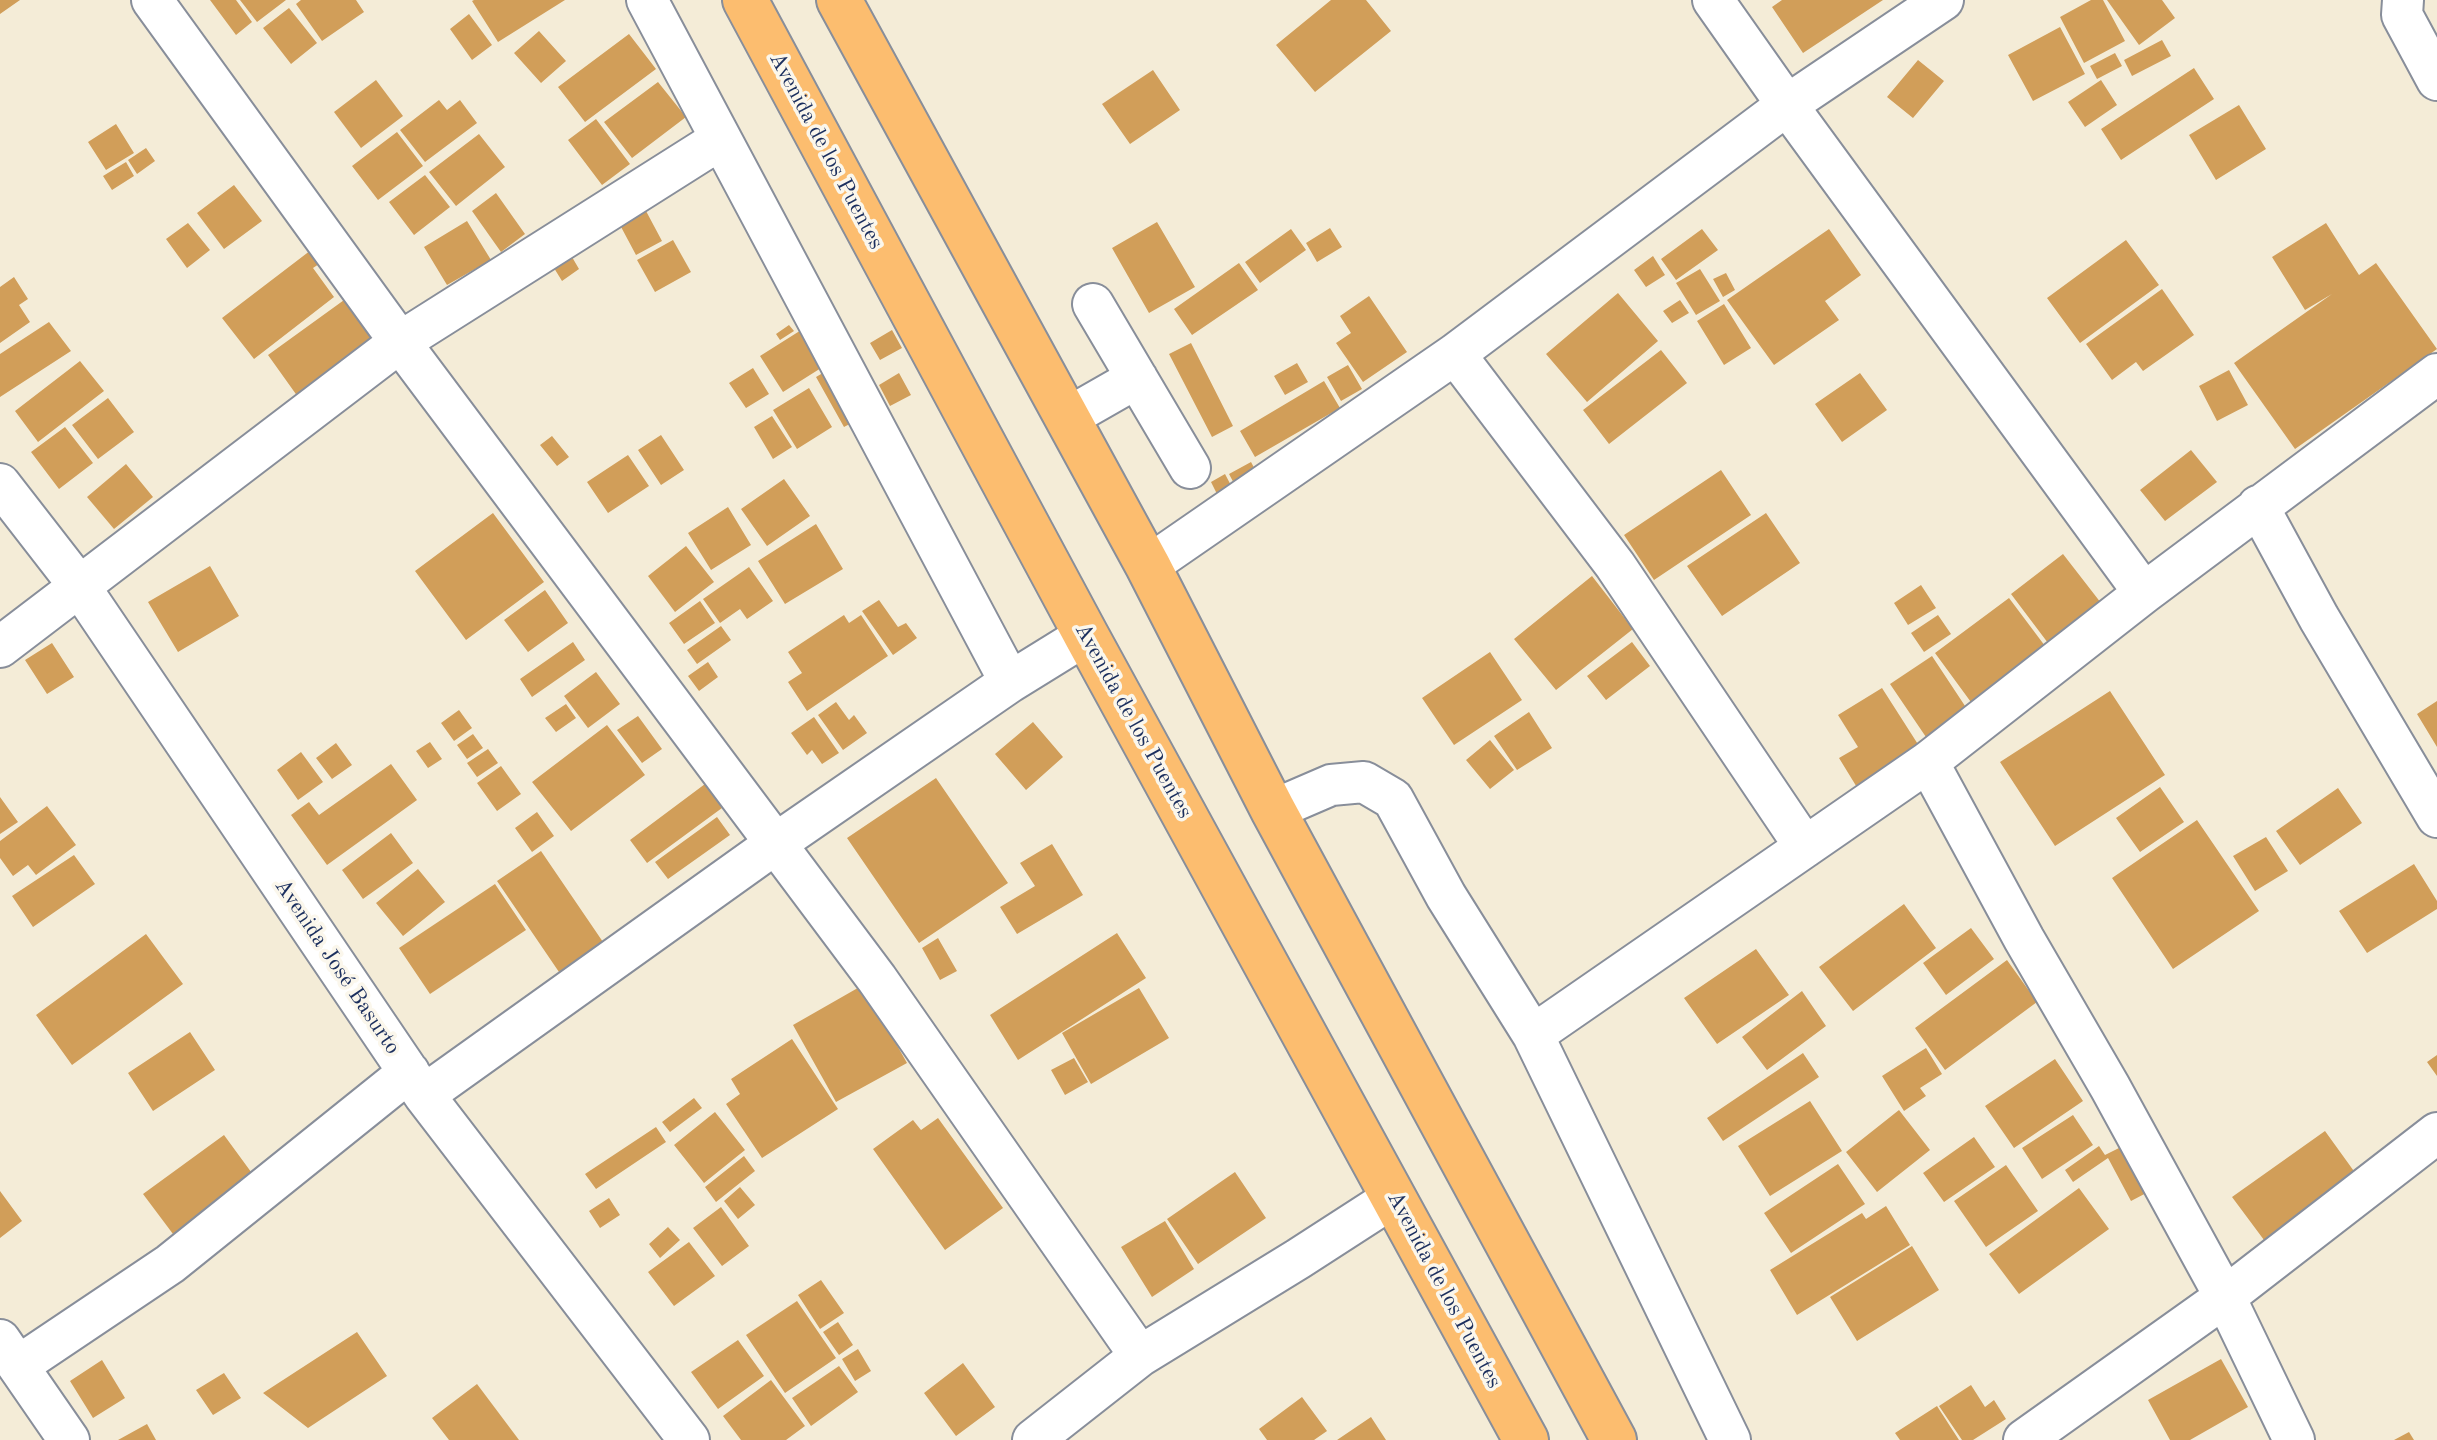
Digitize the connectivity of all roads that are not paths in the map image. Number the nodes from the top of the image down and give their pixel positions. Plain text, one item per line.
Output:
1 (152, 0) edge
2 (647, 0) edge
3 (745, 0) edge
4 (839, 0) edge
5 (1713, 0) edge
6 (1943, 0) edge
7 (2403, 0) edge
8 (2437, 80) edge
9 (1787, 105) junction
10 (721, 139) junction
11 (1093, 304) dead end
12 (400, 342) junction
13 (1455, 354) junction
14 (2437, 374) edge
15 (1137, 378) junction
16 (1067, 418) junction
17 (1190, 468) dead end
18 (0, 484) edge
19 (2258, 506) junction
20 (1148, 566) junction
21 (80, 587) junction
22 (2144, 593) junction
23 (1086, 635) junction
24 (0, 647) edge
25 (1010, 682) junction
26 (1928, 762) junction
27 (1273, 810) junction
28 (2437, 817) edge
29 (775, 844) junction
30 (1805, 847) junction
31 (1533, 1035) junction
32 (416, 1083) junction
33 (2437, 1133) edge
34 (1394, 1197) junction
35 (2225, 1297) junction
36 (9, 1353) edge
37 (1140, 1356) junction
38 (69, 1440) edge
39 (689, 1440) edge
40 (1033, 1440) edge
41 (1526, 1440) edge
42 (1614, 1440) edge
43 (1730, 1440) edge
44 (2024, 1440) edge
45 (2294, 1440) edge

1 - 12 street
2 - 10 street
3 - 23 main road, Avenida de los Puentes
4 - 16 main road
5 - 9 street
6 - 9 street
7 - 8 street
9 - 13 street
9 - 22 street
10 - 12 street
10 - 25 street
11 - 15 street
12 - 21 street
12 - 29 street
13 - 20 street
13 - 30 street
14 - 19 street
15 - 16 street
15 - 17 street
16 - 20 main road
18 - 21 street, Avenida José Basurto
19 - 22 street
19 - 28 street
20 - 27 main road
21 - 24 street
21 - 32 street, Avenida José Basurto
22 - 26 street
23 - 25 street
23 - 34 main road, Avenida de los Puentes
25 - 29 street
26 - 30 street
26 - 35 street
27 - 31 street
27 - 42 main road
29 - 32 street
29 - 37 street
30 - 31 street
31 - 43 street
32 - 36 street
32 - 39 street, Avenida José Basurto
33 - 35 street
34 - 37 street
34 - 41 main road, Avenida de los Puentes
35 - 44 street
35 - 45 street
36 - 38 street
37 - 40 street

